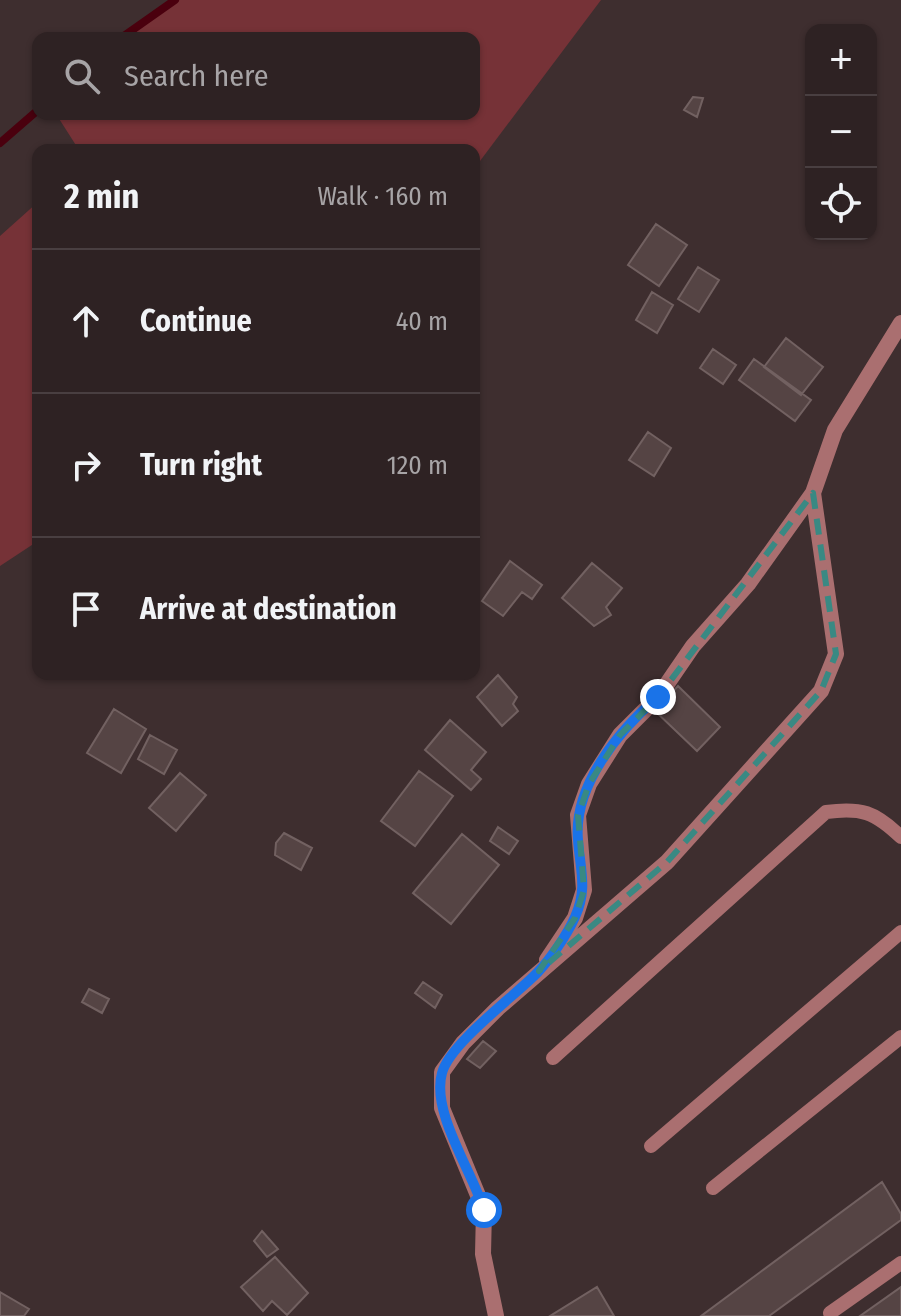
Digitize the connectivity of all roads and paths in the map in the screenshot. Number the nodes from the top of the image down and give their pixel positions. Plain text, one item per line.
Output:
1 (901, 323) edge
2 (813, 493) junction
3 (901, 837) edge
4 (901, 932) edge
5 (539, 971) junction
6 (901, 1037) edge
7 (553, 1058) dead end
8 (651, 1146) dead end
9 (713, 1188) dead end
10 (901, 1263) edge
11 (830, 1313) dead end
12 (496, 1316) edge

1 - 2 street
2 - 5 street
2 - 5 street
3 - 7 lane
4 - 8 lane
5 - 12 street
6 - 9 lane
10 - 11 lane

